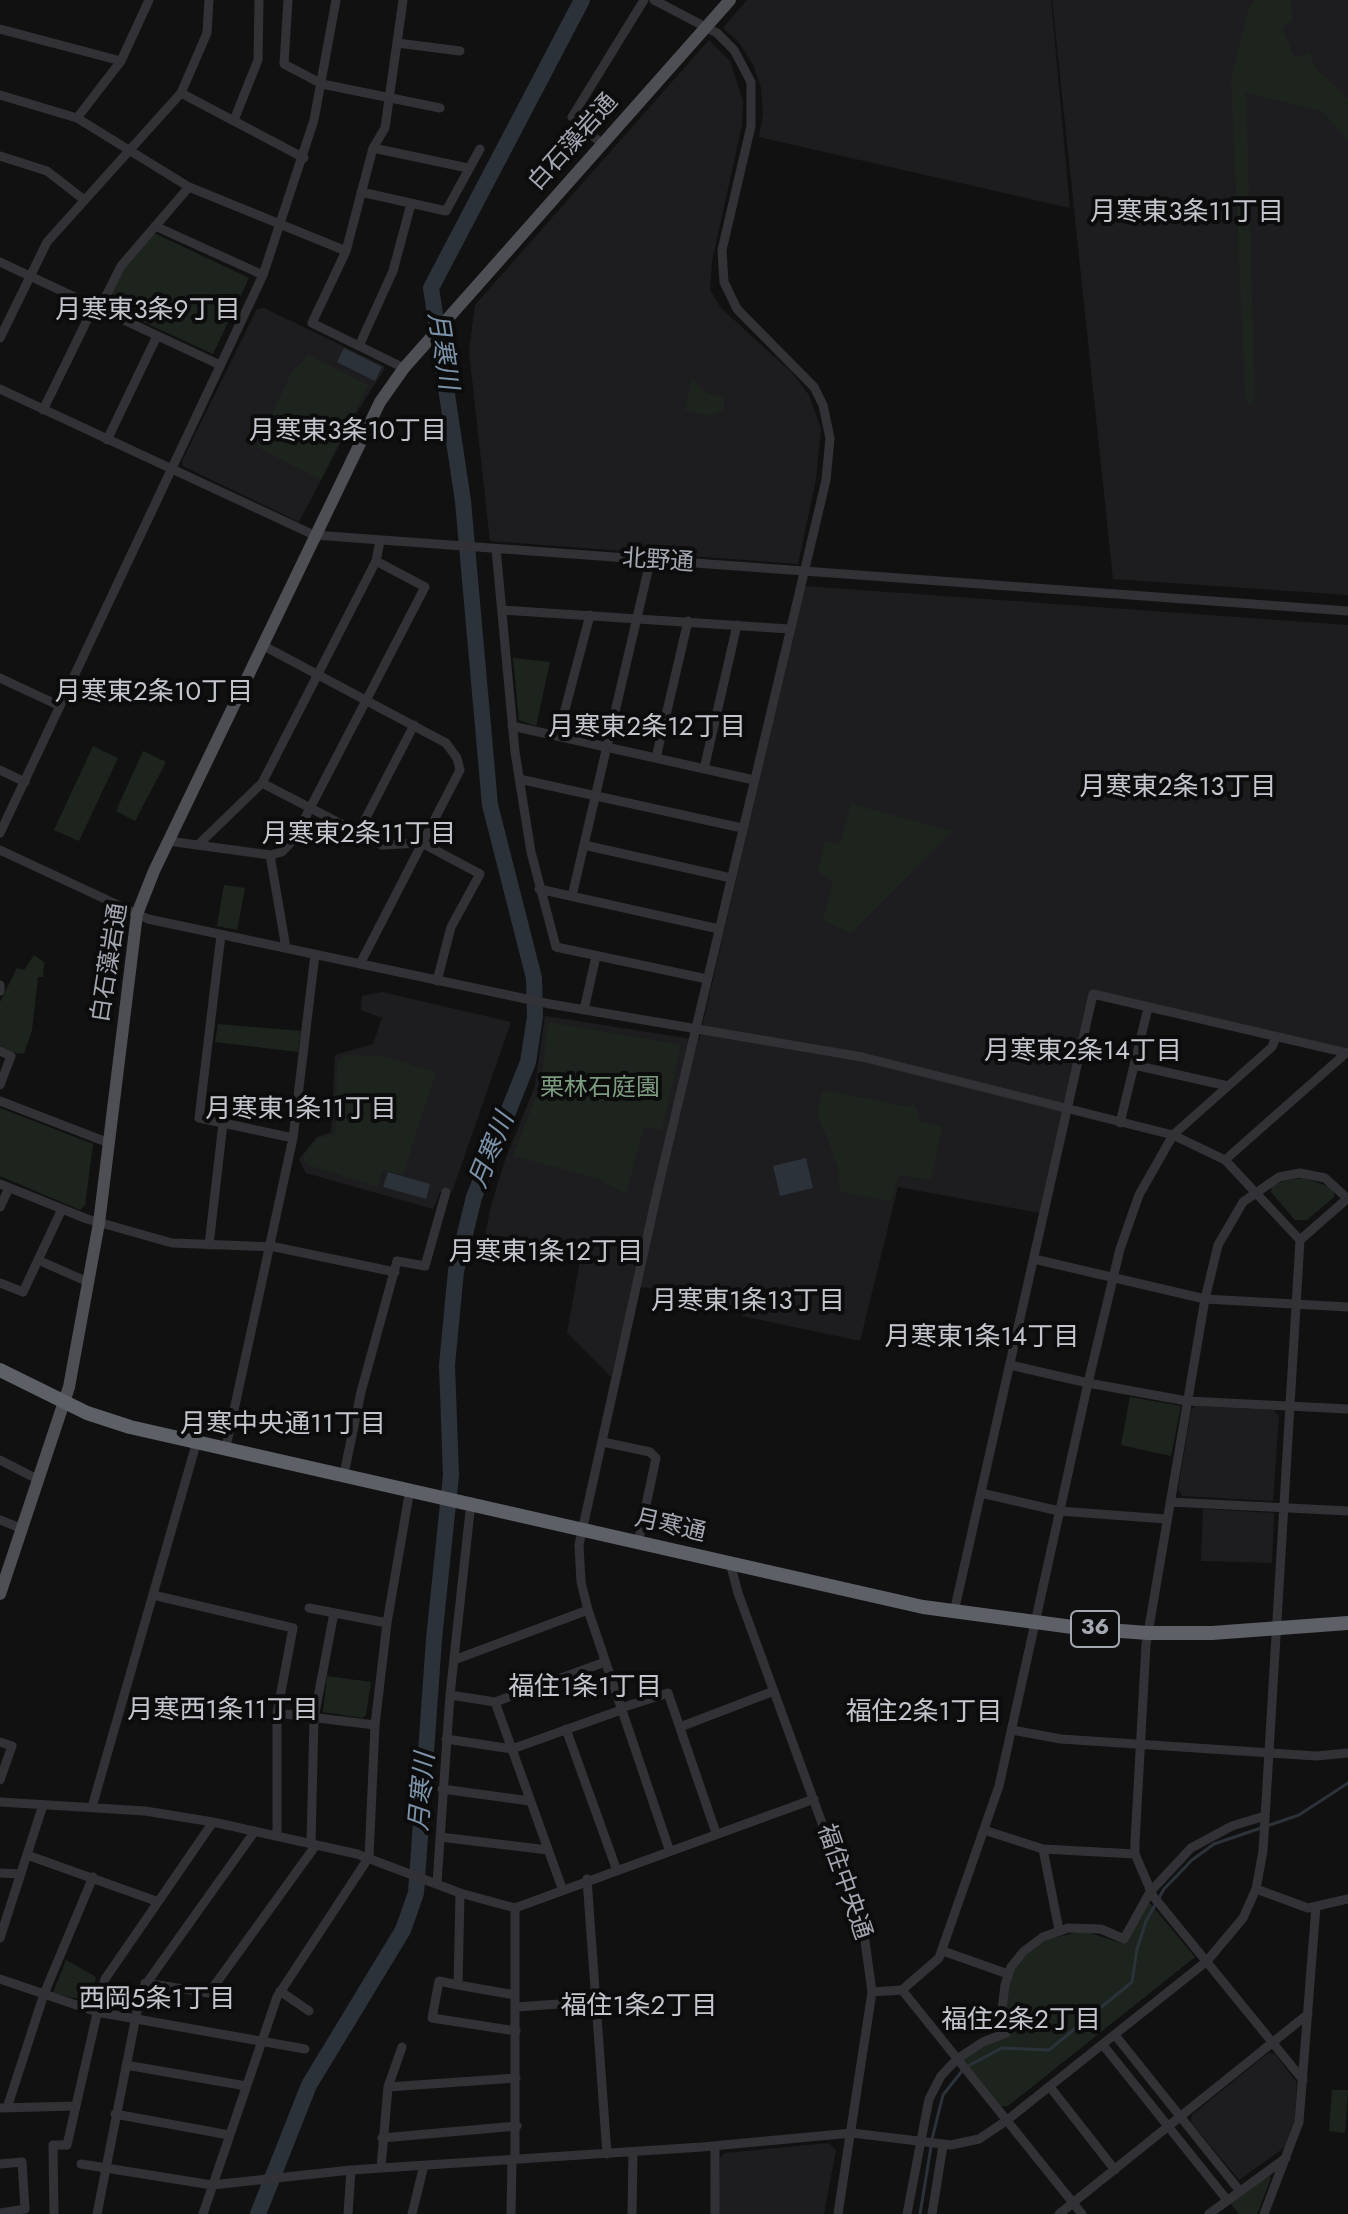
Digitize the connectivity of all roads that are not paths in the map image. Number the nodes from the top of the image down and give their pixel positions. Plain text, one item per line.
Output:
1 (149, 0) edge
2 (209, 0) edge
3 (259, 0) edge
4 (288, 0) edge
5 (336, 0) edge
6 (403, 0) edge
7 (644, 0) edge
8 (654, 0) edge
9 (730, 0) edge
10 (707, 26) junction
11 (0, 29) edge
12 (397, 43) junction
13 (460, 51) dead end
14 (121, 61) junction
15 (322, 84) junction
16 (181, 93) junction
17 (0, 95) edge
18 (390, 98) junction
19 (440, 108) dead end
20 (77, 118) junction
21 (234, 120) junction
22 (602, 144) junction
23 (373, 148) junction
24 (480, 149) dead end
25 (129, 150) junction
26 (0, 157) edge
27 (304, 158) junction
28 (468, 168) junction
29 (189, 187) junction
30 (361, 192) junction
31 (83, 199) junction
32 (411, 204) junction
33 (155, 226) junction
34 (282, 226) junction
35 (346, 251) junction
36 (0, 262) edge
37 (263, 275) junction
38 (30, 276) junction
39 (97, 307) junction
40 (157, 336) junction
41 (0, 338) edge
42 (359, 346) junction
43 (220, 365) junction
44 (404, 368) junction
45 (0, 389) edge
46 (43, 410) junction
47 (107, 440) junction
48 (171, 471) junction
49 (314, 535) junction
50 (380, 541) junction
51 (491, 549) junction
52 (376, 561) junction
53 (650, 562) junction
54 (802, 573) junction
55 (502, 610) junction
56 (1348, 611) edge
57 (590, 615) junction
58 (638, 618) junction
59 (688, 621) junction
60 (737, 625) junction
61 (789, 629) junction
62 (262, 645) junction
63 (318, 675) junction
64 (0, 678) edge
65 (368, 701) junction
66 (60, 706) junction
67 (414, 725) junction
68 (512, 726) junction
69 (558, 736) junction
70 (607, 748) junction
71 (656, 758) junction
72 (704, 769) junction
73 (0, 770) edge
74 (519, 779) junction
75 (754, 780) junction
76 (25, 782) junction
77 (262, 783) junction
78 (597, 796) junction
79 (0, 807) edge
80 (311, 807) junction
81 (11, 812) junction
82 (742, 828) junction
83 (0, 833) edge
84 (358, 833) junction
85 (168, 841) junction
86 (422, 843) junction
87 (199, 844) junction
88 (584, 845) junction
89 (0, 850) edge
90 (270, 855) junction
91 (731, 878) junction
92 (539, 889) junction
93 (572, 896) junction
94 (137, 914) junction
95 (719, 929) junction
96 (221, 935) junction
97 (286, 948) junction
98 (315, 954) junction
99 (596, 956) junction
100 (360, 964) junction
101 (707, 979) junction
102 (437, 981) junction
103 (1148, 1008) junction
104 (584, 1010) junction
105 (695, 1031) junction
106 (1276, 1037) junction
107 (0, 1051) edge
108 (1347, 1053) edge
109 (1134, 1065) junction
110 (0, 1085) edge
111 (1228, 1086) junction
112 (0, 1101) edge
113 (1068, 1111) junction
114 (223, 1123) junction
115 (1120, 1123) junction
116 (1173, 1135) junction
117 (293, 1138) junction
118 (109, 1143) junction
119 (1225, 1160) junction
120 (4, 1186) edge
121 (1255, 1191) junction
122 (446, 1192) dead end
123 (1348, 1199) edge
124 (0, 1207) edge
125 (62, 1209) junction
126 (99, 1223) junction
127 (1300, 1240) junction
128 (209, 1245) junction
129 (268, 1248) junction
130 (1034, 1259) junction
131 (38, 1260) junction
132 (395, 1272) junction
133 (1114, 1277) junction
134 (88, 1282) junction
135 (0, 1283) edge
136 (1205, 1299) junction
137 (1296, 1305) junction
138 (1348, 1307) edge
139 (1010, 1365) junction
140 (0, 1370) edge
141 (1088, 1383) junction
142 (1187, 1401) junction
143 (65, 1403) junction
144 (1289, 1406) junction
145 (1348, 1409) edge
146 (197, 1441) junction
147 (603, 1442) junction
148 (226, 1447) junction
149 (0, 1460) edge
150 (344, 1474) junction
151 (39, 1480) junction
152 (410, 1489) junction
153 (981, 1493) junction
154 (468, 1501) junction
155 (1170, 1502) junction
156 (1283, 1508) junction
157 (1059, 1511) junction
158 (1348, 1511) edge
159 (1166, 1519) junction
160 (0, 1520) edge
161 (23, 1529) junction
162 (582, 1529) junction
163 (638, 1543) junction
164 (730, 1563) junction
165 (0, 1594) edge
166 (153, 1595) junction
167 (309, 1608) dead end
168 (588, 1610) junction
169 (954, 1612) junction
170 (334, 1613) junction
171 (387, 1623) junction
172 (1034, 1623) junction
173 (1348, 1623) edge
174 (1276, 1629) junction
175 (1148, 1633) junction
176 (454, 1660) junction
177 (605, 1662) junction
178 (774, 1691) junction
179 (450, 1695) junction
180 (495, 1702) junction
181 (621, 1709) junction
182 (277, 1713) junction
183 (314, 1718) junction
184 (375, 1725) junction
185 (680, 1727) junction
186 (566, 1729) junction
187 (1012, 1730) junction
188 (446, 1739) junction
189 (0, 1742) edge
190 (1142, 1744) junction
191 (512, 1749) junction
192 (1269, 1753) junction
193 (1348, 1753) edge
194 (0, 1780) edge
195 (442, 1789) junction
196 (814, 1799) junction
197 (530, 1801) junction
198 (0, 1802) edge
199 (43, 1805) junction
200 (92, 1807) junction
201 (1265, 1819) junction
202 (213, 1822) junction
203 (984, 1830) junction
204 (255, 1831) junction
205 (716, 1833) junction
206 (277, 1836) junction
207 (440, 1837) junction
208 (314, 1844) junction
209 (669, 1849) junction
210 (1043, 1849) junction
211 (548, 1850) junction
212 (1135, 1854) junction
213 (27, 1855) junction
214 (369, 1857) junction
215 (616, 1868) junction
216 (0, 1873) edge
217 (21, 1874) junction
218 (93, 1877) junction
219 (587, 1879) junction
220 (434, 1882) junction
221 (562, 1888) junction
222 (1256, 1889) junction
223 (460, 1893) junction
224 (1152, 1894) junction
225 (1348, 1899) edge
226 (156, 1901) junction
227 (1316, 1906) junction
228 (515, 1908) junction
229 (1059, 1930) junction
230 (0, 1938) edge
231 (943, 1951) junction
232 (1207, 1961) junction
233 (1008, 1974) junction
234 (0, 1979) edge
235 (145, 1983) junction
236 (458, 1985) junction
237 (902, 1990) junction
238 (280, 1991) junction
239 (872, 1992) junction
240 (44, 1994) junction
241 (515, 1995) junction
242 (632, 1999) dead end
243 (596, 2002) junction
244 (516, 2007) junction
245 (309, 2011) dead end
246 (97, 2012) junction
247 (1308, 2014) junction
248 (136, 2021) junction
249 (516, 2031) junction
250 (1115, 2035) junction
251 (261, 2040) junction
252 (1272, 2042) junction
253 (1103, 2045) junction
254 (402, 2047) dead end
255 (305, 2049) dead end
256 (126, 2065) junction
257 (962, 2065) junction
258 (516, 2078) junction
259 (1151, 2080) junction
260 (1303, 2080) junction
261 (246, 2086) junction
262 (388, 2087) junction
263 (1050, 2087) junction
264 (1139, 2090) junction
265 (76, 2106) junction
266 (3, 2108) edge
267 (115, 2114) junction
268 (1180, 2117) junction
269 (1006, 2121) junction
270 (517, 2126) junction
271 (1168, 2127) junction
272 (852, 2133) junction
273 (229, 2135) junction
274 (382, 2138) junction
275 (931, 2144) junction
276 (715, 2146) junction
277 (633, 2152) junction
278 (1209, 2152) junction
279 (607, 2154) junction
280 (1286, 2158) junction
281 (514, 2160) junction
282 (1197, 2162) junction
283 (0, 2164) edge
284 (81, 2164) dead end
285 (424, 2165) junction
286 (104, 2167) junction
287 (381, 2168) junction
288 (351, 2170) junction
289 (1115, 2170) junction
290 (212, 2185) junction
291 (1239, 2190) junction
292 (1227, 2200) junction
293 (1073, 2203) junction
294 (0, 2213) edge
295 (54, 2214) edge
296 (97, 2214) edge
297 (203, 2214) edge
298 (348, 2214) edge
299 (412, 2214) edge
300 (511, 2214) edge
301 (632, 2214) edge
302 (715, 2214) edge
303 (838, 2214) edge
304 (907, 2214) edge
305 (932, 2214) edge
306 (1059, 2214) edge
307 (1082, 2214) edge
308 (1209, 2214) edge
309 (1264, 2214) edge

1 - 14 street
2 - 16 street
3 - 21 street
4 - 15 street
5 - 15 street
6 - 12 street
7 - 22 street
8 - 10 street
9 - 10 main road, 白石藻岩通
10 - 22 main road, 白石藻岩通
10 - 54 street
11 - 14 street
12 - 13 street
12 - 18 street
14 - 20 street
15 - 18 street
15 - 27 street
16 - 21 street
16 - 25 street
17 - 20 street
18 - 19 street
18 - 23 street
20 - 25 street
21 - 27 street
22 - 44 main road, 白石藻岩通
23 - 28 street
23 - 30 street
24 - 28 street
25 - 29 street
25 - 31 street
26 - 31 street
27 - 34 street
28 - 32 street
29 - 33 street
29 - 34 street
30 - 32 street
30 - 35 street
31 - 38 street
32 - 42 street
33 - 37 street
33 - 39 street
34 - 35 street
34 - 37 street
35 - 42 street
36 - 38 street
37 - 43 street
38 - 39 street
38 - 41 street
39 - 40 street
39 - 46 street
40 - 43 street
40 - 47 street
42 - 44 street
43 - 48 street
44 - 49 main road, 白石藻岩通
45 - 46 street, 北野通
46 - 47 street, 北野通
47 - 48 street, 北野通
48 - 49 street, 北野通
48 - 66 street
49 - 50 street, 北野通
49 - 62 main road, 白石藻岩通
50 - 51 street, 北野通
50 - 52 street
51 - 53 street, 北野通
51 - 55 street
52 - 63 street
52 - 65 street
53 - 54 street, 北野通
53 - 58 street
54 - 56 street, 北野通
54 - 61 street
55 - 57 street
55 - 68 street
57 - 58 street
57 - 69 street
58 - 59 street
58 - 70 street
59 - 60 street
59 - 71 street
60 - 61 street
60 - 72 street
61 - 75 street
62 - 63 street
62 - 85 main road, 白石藻岩通
63 - 65 street
63 - 77 street
64 - 66 street
65 - 67 street
65 - 80 street
66 - 76 street
67 - 84 street
67 - 86 street
68 - 69 street
68 - 74 street
69 - 70 street
70 - 71 street
70 - 78 street
71 - 72 street
72 - 75 street
73 - 76 street
74 - 78 street
74 - 92 street
75 - 82 street
76 - 81 street
77 - 80 street
77 - 87 street
78 - 82 street
78 - 88 street
79 - 81 street
80 - 84 street
80 - 90 street
81 - 83 street
82 - 91 street
84 - 86 street
85 - 87 street
85 - 94 main road, 白石藻岩通
86 - 100 street
86 - 102 street
87 - 90 street
88 - 91 street
88 - 93 street
89 - 94 street
90 - 97 street
91 - 95 street
92 - 93 street
92 - 99 street
93 - 95 street
94 - 96 street
94 - 118 main road, 白石藻岩通
95 - 101 street
96 - 97 street
96 - 114 street
97 - 98 street
98 - 100 street
98 - 117 street
99 - 101 street
99 - 104 street
100 - 102 street
101 - 105 street
102 - 104 street
103 - 106 street
103 - 109 street
103 - 113 street
104 - 105 street
105 - 113 street
105 - 147 street
106 - 108 street
106 - 111 street
107 - 110 street
108 - 119 street
109 - 111 street
109 - 115 street
111 - 116 street
112 - 118 street
113 - 115 street
113 - 130 street
114 - 117 street
114 - 128 street
115 - 116 street
116 - 119 street
116 - 133 street
117 - 129 street
118 - 126 main road, 白石藻岩通
119 - 121 street
120 - 124 street
120 - 125 street
121 - 123 street
121 - 127 street
121 - 136 street
122 - 132 street
123 - 127 street
125 - 126 street
125 - 131 street
126 - 128 street
126 - 134 main road, 白石藻岩通
127 - 137 street
128 - 129 street
129 - 132 street
129 - 148 street
130 - 133 street
130 - 139 street
131 - 134 street
131 - 135 street
132 - 150 street
133 - 136 street
133 - 141 street
134 - 143 main road, 白石藻岩通
136 - 137 street
136 - 142 street
137 - 138 street
137 - 144 street
139 - 141 street
139 - 153 street
140 - 143 highway, 月寒通 / 36
141 - 142 street
141 - 157 street
142 - 144 street
142 - 155 street
143 - 146 highway, 月寒通 / 36
143 - 151 main road, 白石藻岩通
144 - 145 street
144 - 156 street
146 - 148 highway, 月寒通 / 36
146 - 166 street
147 - 162 street
147 - 163 street
148 - 150 highway, 月寒通 / 36
149 - 151 street
150 - 152 highway, 月寒通 / 36
151 - 161 main road, 白石藻岩通
152 - 154 highway, 月寒通 / 36
152 - 171 street
153 - 157 street
153 - 169 street
154 - 162 highway, 月寒通 / 36
154 - 176 street
155 - 156 street
155 - 159 street
156 - 158 street
156 - 174 street
157 - 159 street
157 - 172 street
159 - 175 street
160 - 161 street
161 - 165 main road, 白石藻岩通
162 - 163 highway, 月寒通 / 36
162 - 168 street
163 - 164 highway, 月寒通 / 36
164 - 169 highway, 月寒通 / 36
164 - 178 street, 福住中央通
166 - 182 street
166 - 200 street
167 - 170 street
168 - 176 street
168 - 177 street
169 - 172 highway, 月寒通 / 36
170 - 171 street
170 - 183 street
171 - 184 street
172 - 175 highway, 月寒通 / 36
172 - 187 street
173 - 174 highway, 月寒通 / 36
174 - 175 highway, 月寒通 / 36
174 - 192 street
175 - 190 street
176 - 179 street
177 - 180 street
177 - 181 street
178 - 185 street
178 - 196 street, 福住中央通
179 - 180 street
179 - 188 street
180 - 191 street
181 - 185 street
181 - 186 street
181 - 209 street
182 - 183 street
182 - 206 street
183 - 184 street
183 - 208 street
184 - 214 street
185 - 205 street
186 - 191 street
186 - 215 street
187 - 190 street
187 - 203 street
188 - 191 street
188 - 195 street
189 - 194 street
190 - 192 street
190 - 212 street
191 - 197 street
192 - 193 street
192 - 201 street
195 - 197 street
195 - 207 street
196 - 205 street
196 - 239 street, 福住中央通
197 - 211 street
198 - 199 street
199 - 200 street
199 - 213 street
200 - 202 street
201 - 222 street
201 - 224 street
202 - 204 street
202 - 226 street
203 - 210 street
203 - 231 street
204 - 206 street
204 - 235 street
205 - 209 street
206 - 208 street
207 - 211 street
207 - 220 street
208 - 214 street
208 - 235 street
209 - 215 street
210 - 212 street
210 - 229 street
211 - 221 street
212 - 224 street
213 - 217 street
213 - 218 street
214 - 220 street
214 - 238 street
215 - 219 street
216 - 217 street
217 - 230 street
218 - 226 street
218 - 240 street
219 - 221 street
219 - 243 street
220 - 223 street
221 - 228 street
222 - 227 street
222 - 232 street
223 - 228 street
223 - 236 street
224 - 229 street
224 - 232 street
225 - 227 street
226 - 246 street
227 - 247 street
228 - 241 street
229 - 233 street
231 - 233 street
231 - 237 street
232 - 250 street
232 - 252 street
233 - 257 street
234 - 240 street
235 - 248 street
236 - 241 street
236 - 249 street
237 - 239 street
237 - 257 street
238 - 245 street
238 - 251 street
239 - 272 street, 福住中央通
240 - 246 street
240 - 266 street
241 - 244 street
242 - 243 street
243 - 244 street
243 - 279 street
244 - 249 street
246 - 248 street
246 - 265 street
247 - 252 street
247 - 260 street
248 - 251 street
248 - 256 street
249 - 258 street
250 - 253 street
250 - 259 street
251 - 255 street
251 - 261 street
252 - 260 street
252 - 268 street
253 - 263 street
253 - 264 street
254 - 262 street
256 - 261 street
256 - 267 street
257 - 269 street
257 - 275 street
258 - 262 street
258 - 270 street
259 - 264 street
259 - 268 street
260 - 280 street
261 - 273 street
262 - 274 street
263 - 269 street
263 - 289 street
264 - 271 street
265 - 266 street
265 - 295 street
267 - 273 street
267 - 286 street
268 - 271 street
268 - 278 street
269 - 275 street
269 - 293 street
270 - 274 street
270 - 281 street
271 - 282 street
271 - 289 street
272 - 275 street
272 - 276 street
272 - 303 street, 福住中央通
273 - 290 street
274 - 287 street
275 - 304 street
275 - 305 street
276 - 277 street
276 - 302 street
277 - 279 street
277 - 301 street
278 - 282 street
278 - 291 street
279 - 281 street
280 - 291 street
280 - 309 street
281 - 285 street
281 - 300 street
282 - 292 street
283 - 294 street
284 - 286 street
285 - 287 street
285 - 299 street
286 - 290 street
286 - 296 street
287 - 288 street
288 - 290 street
288 - 298 street
289 - 293 street
290 - 297 street
291 - 292 street
292 - 308 street
293 - 306 street
293 - 307 street

